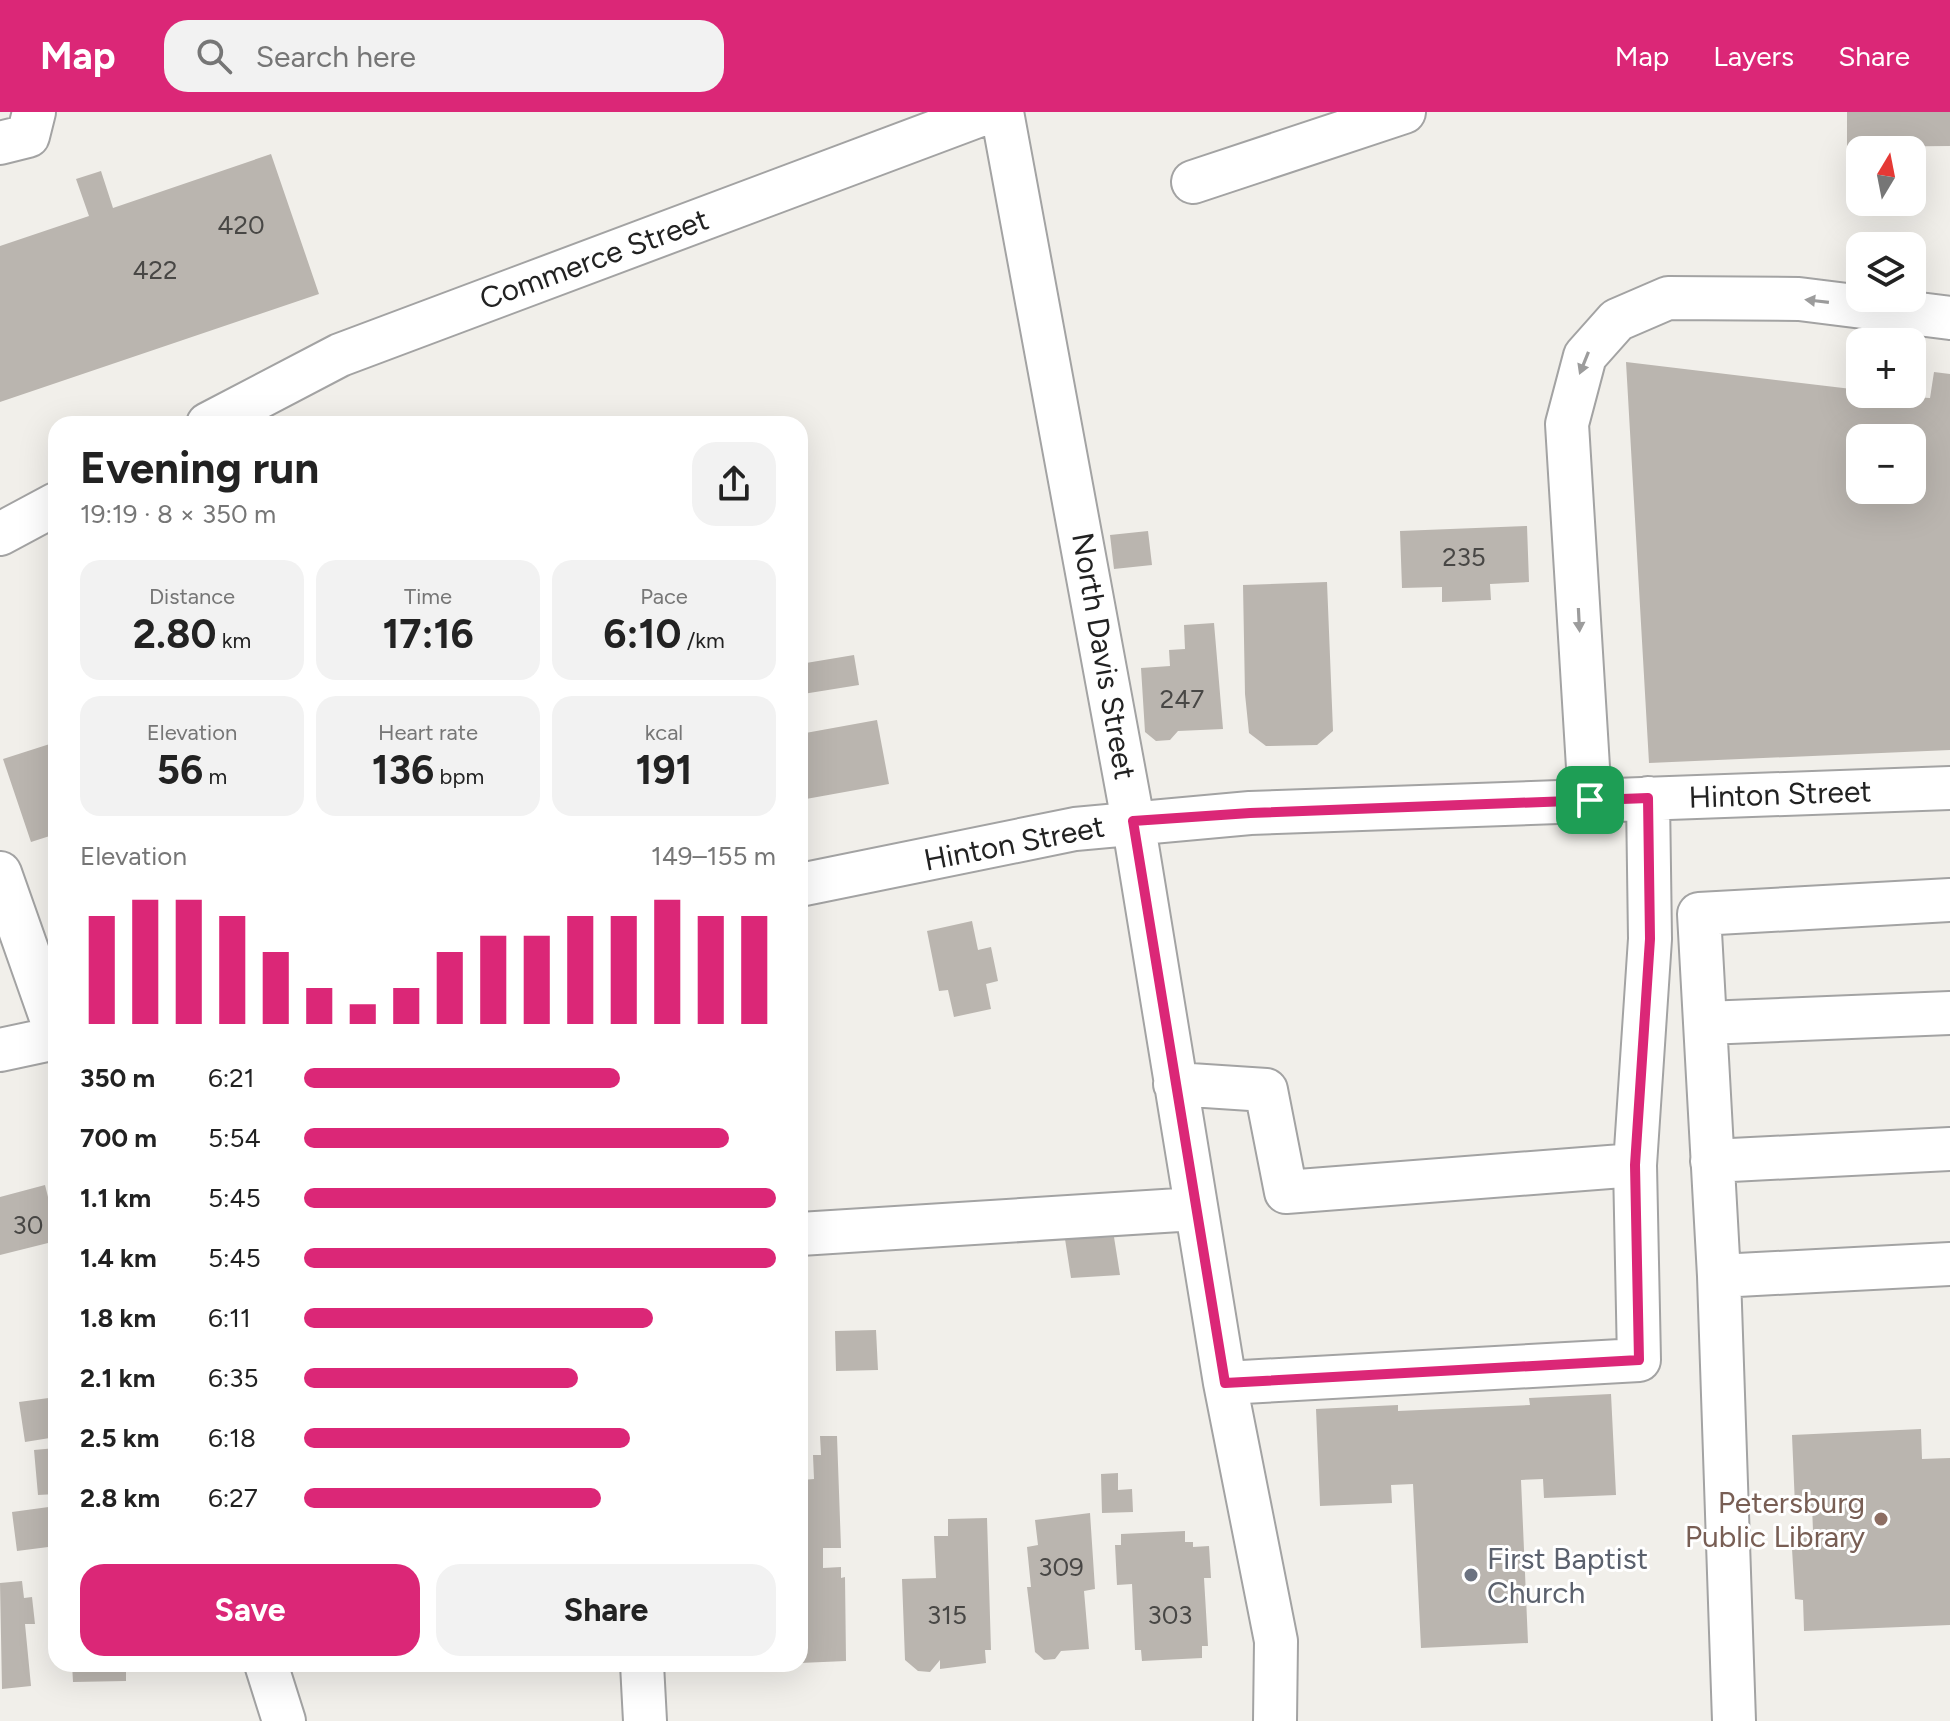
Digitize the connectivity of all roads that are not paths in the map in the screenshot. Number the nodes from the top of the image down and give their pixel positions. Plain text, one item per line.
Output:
1 (34, 112) edge
2 (988, 112) edge
3 (1002, 112) edge
4 (1404, 112) edge
5 (0, 143) edge
6 (1193, 182) dead end
7 (1950, 318) edge
8 (223, 416) edge
9 (48, 508) edge
10 (0, 534) edge
11 (1950, 788) edge
12 (1648, 798) junction
13 (1590, 800) junction
14 (1133, 821) junction
15 (0, 873) edge
16 (808, 883) edge
17 (1950, 900) edge
18 (48, 1012) edge
19 (1950, 1013) edge
20 (1705, 1023) junction
21 (48, 1037) edge
22 (0, 1050) edge
23 (1175, 1084) junction
24 (1950, 1149) edge
25 (1712, 1161) junction
26 (1635, 1165) junction
27 (1195, 1209) junction
28 (808, 1233) edge
29 (1950, 1264) edge
30 (1719, 1276) junction
31 (1225, 1383) junction
32 (269, 1672) edge
33 (642, 1672) edge
34 (284, 1721) edge
35 (645, 1721) edge
36 (1275, 1721) edge
37 (1734, 1721) edge

1 - 5 street
2 - 8 street, Commerce Street
3 - 14 street, North Davis Street
4 - 6 street
7 -> 13 street
9 - 10 street
11 - 12 street, Hinton Street
12 - 13 street, Hinton Street
12 - 26 street
13 - 14 street, Hinton Street
14 - 16 street, Hinton Street
14 - 23 street, North Davis Street
15 - 18 street
17 - 20 street
19 - 20 street
20 - 25 street
21 - 22 street
23 - 26 street
23 - 27 street, North Davis Street
24 - 25 street
25 - 30 street
26 - 31 street
27 - 28 street
27 - 31 street, North Davis Street
29 - 30 street
30 - 37 street
31 - 36 street, North Davis Street
32 - 34 street
33 - 35 street

